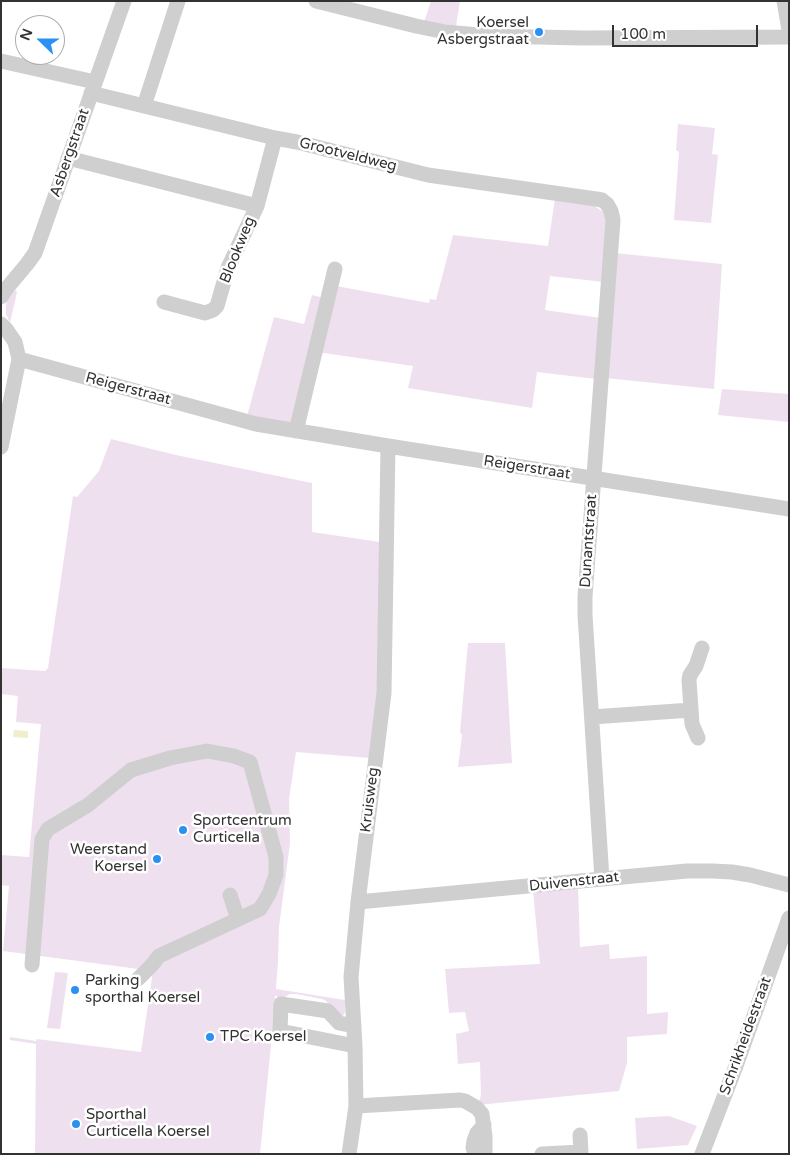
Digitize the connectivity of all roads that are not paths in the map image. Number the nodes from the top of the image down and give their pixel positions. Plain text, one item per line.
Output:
1 (124, 1) edge
2 (178, 1) edge
3 (316, 1) edge
4 (784, 1) edge
5 (789, 30) edge
6 (789, 37) edge
7 (1, 61) edge
8 (93, 88) junction
9 (144, 106) junction
10 (275, 138) junction
11 (68, 158) junction
12 (607, 204) joint
13 (256, 206) junction
14 (335, 269) dead end
15 (1, 297) edge
16 (164, 302) dead end
17 (1, 324) edge
18 (19, 359) junction
19 (296, 431) junction
20 (388, 446) junction
21 (1, 447) edge
22 (594, 478) junction
23 (789, 509) edge
24 (702, 648) dead end
25 (691, 710) junction
26 (592, 716) junction
27 (698, 738) dead end
28 (602, 879) junction
29 (789, 885) edge
30 (230, 895) dead end
31 (358, 902) junction
32 (789, 918) edge
33 (238, 919) junction
34 (32, 965) dead end
35 (138, 979) dead end
36 (354, 1026) junction
37 (355, 1046) junction
38 (356, 1106) junction
39 (484, 1125) junction
40 (580, 1135) dead end
41 (349, 1154) edge
42 (477, 1154) edge
43 (485, 1154) edge
44 (542, 1154) edge
45 (702, 1154) edge

1 - 8 street, Asbergstraat
2 - 9 street
3 - 6 street
4 - 5 street
7 - 8 street, Grootveldweg
8 - 9 street, Grootveldweg
8 - 11 street, Asbergstraat
9 - 10 street, Grootveldweg
10 - 12 street, Grootveldweg
10 - 13 street, Blookweg
11 - 13 street
11 - 15 street, Asbergstraat
12 - 22 street, Dunantstraat
13 - 16 street, Blookweg
14 - 19 street
17 - 18 street
18 - 19 street, Reigerstraat
18 - 21 street
19 - 20 street, Reigerstraat
20 - 22 street, Reigerstraat
20 - 31 street, Kruisweg
22 - 23 street, Reigerstraat
22 - 26 street, Dunantstraat
24 - 25 street
25 - 26 street
25 - 27 street
26 - 28 street, Dunantstraat
28 - 29 street, Duivenstraat
28 - 31 street, Duivenstraat
30 - 33 street
31 - 36 street, Kruisweg
32 - 45 street, Schrikheidestraat
33 - 34 street
33 - 35 street
36 - 37 street, Kruisweg
36 - 37 street
37 - 38 street, Kruisweg
38 - 39 street
38 - 41 street, Kruisweg
39 - 42 street
39 - 43 street
40 - 44 street

